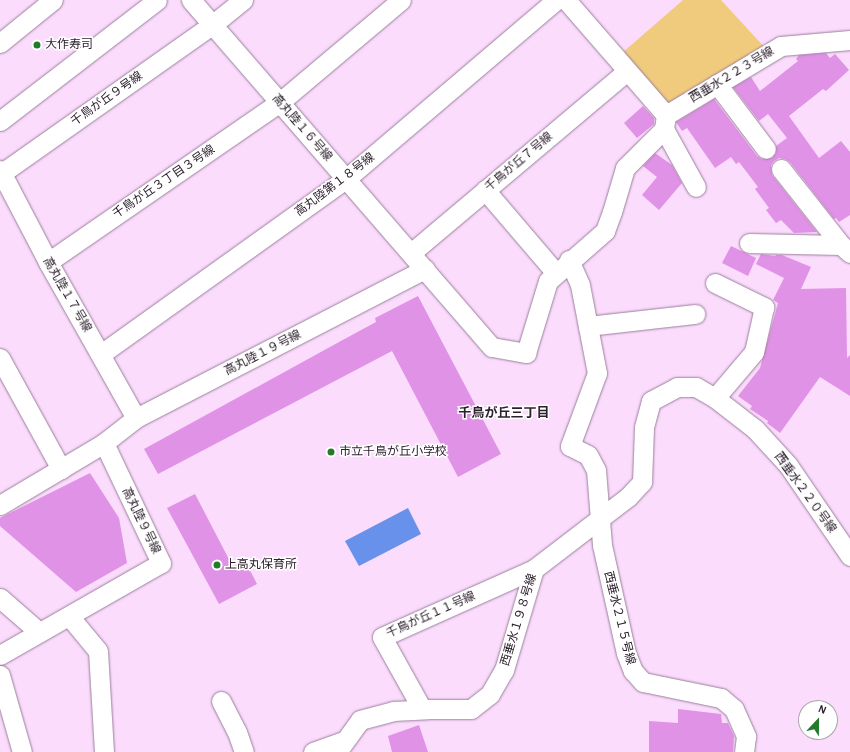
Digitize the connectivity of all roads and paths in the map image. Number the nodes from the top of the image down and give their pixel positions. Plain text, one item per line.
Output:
1 (53, 0) edge
2 (157, 0) edge
3 (191, 0) edge
4 (243, 0) edge
5 (401, 0) edge
6 (556, 0) edge
7 (566, 0) edge
8 (212, 25) junction
9 (850, 40) edge
10 (0, 43) edge
11 (627, 71) junction
12 (717, 84) junction
13 (280, 102) junction
14 (0, 121) edge
15 (665, 122) junction
16 (766, 149) dead end
17 (782, 169) dead end
18 (1, 171) edge
19 (347, 178) junction
20 (696, 187) dead end
21 (486, 190) junction
22 (7, 199) edge
23 (750, 243) dead end
24 (847, 248) edge
25 (411, 253) junction
26 (569, 260) junction
27 (48, 262) junction
28 (425, 270) junction
29 (556, 273) junction
30 (714, 283) dead end
31 (695, 314) dead end
32 (588, 326) junction
33 (492, 347) joint
34 (101, 354) junction
35 (0, 358) edge
36 (716, 398) junction
37 (136, 418) junction
38 (104, 443) junction
39 (61, 469) junction
40 (0, 505) edge
41 (599, 518) junction
42 (850, 556) edge
43 (534, 569) junction
44 (0, 598) edge
45 (69, 616) junction
46 (39, 632) junction
47 (0, 655) edge
48 (0, 674) edge
49 (221, 701) dead end
50 (422, 709) junction
51 (340, 747) edge
52 (22, 752) edge
53 (104, 752) edge
54 (244, 752) edge
55 (313, 752) edge
56 (744, 752) edge

1 - 10 street
2 - 14 street
3 - 8 street, 高丸陸１６号線
4 - 8 street, 千鳥が丘９号線
5 - 13 street, 千鳥が丘３丁目３号線
6 - 19 street, 高丸陸第１８号線
7 - 11 street
8 - 13 street, 高丸陸１６号線
8 - 18 street, 千鳥が丘９号線
9 - 12 street, 西垂水２２３号線
11 - 15 street
11 - 21 street, 千鳥が丘７号線
12 - 15 street, 西垂水２２３号線
12 - 16 street
13 - 19 street, 高丸陸１６号線
13 - 27 street, 千鳥が丘３丁目３号線
15 - 20 street
15 - 26 street, 西垂水２２３号線
17 - 24 street
18 - 22 street, 高丸陸１７号線
19 - 25 street, 高丸陸１６号線
19 - 34 street, 高丸陸第１８号線
21 - 25 street, 千鳥が丘７号線
21 - 29 street
22 - 27 street, 高丸陸１７号線
23 - 24 street
25 - 28 street, 高丸陸１６号線
26 - 29 street, 西垂水２２３号線
26 - 32 street
27 - 34 street, 高丸陸１７号線
28 - 33 street, 高丸陸１６号線
28 - 37 street, 高丸陸１９号線
29 - 33 street, 西垂水２２３号線
30 - 36 street
31 - 32 street
32 - 41 street, 西垂水２１５号線
34 - 37 street, 高丸陸１７号線
35 - 39 street
36 - 41 street, 西垂水２２０号線
36 - 42 street, 西垂水２２０号線
37 - 38 street, 高丸陸１９号線
38 - 39 street
38 - 45 street, 高丸陸９号線
39 - 40 street
41 - 43 street, 西垂水１９８号線
41 - 56 street, 西垂水２１５号線
43 - 50 street, 西垂水１９８号線
43 - 50 street, 千鳥が丘１１号線
44 - 46 street
45 - 46 street, 高丸陸９号線
45 - 53 street
46 - 47 street, 高丸陸９号線
48 - 52 street
49 - 54 street
50 - 51 street, 西垂水１９８号線
51 - 55 street

